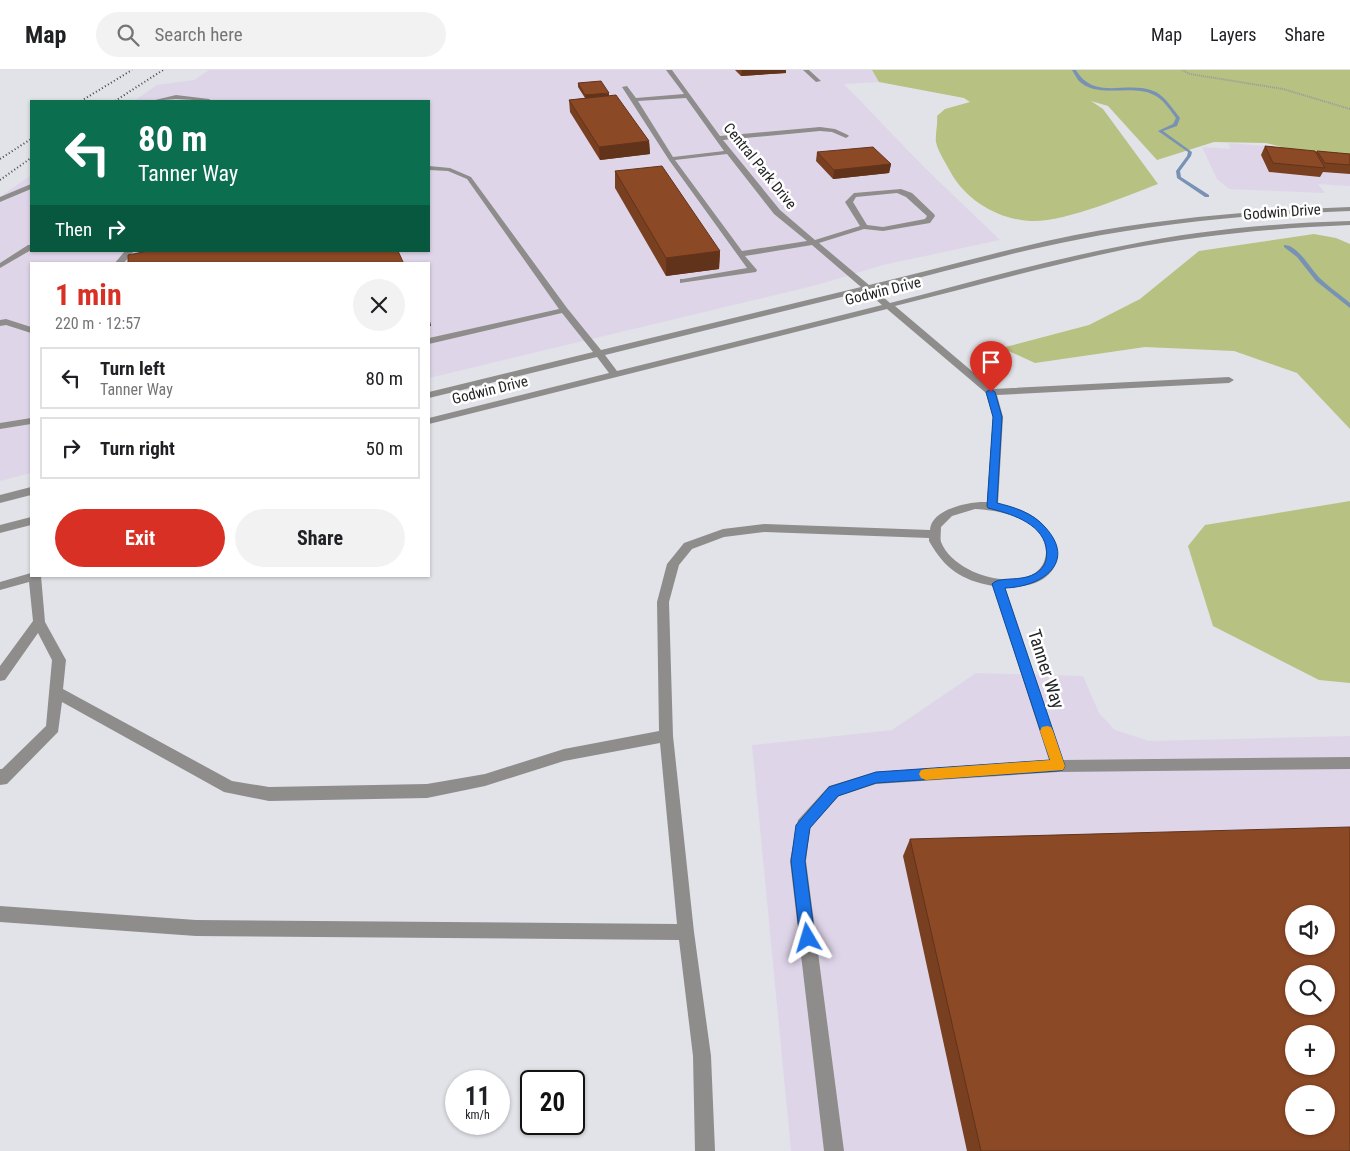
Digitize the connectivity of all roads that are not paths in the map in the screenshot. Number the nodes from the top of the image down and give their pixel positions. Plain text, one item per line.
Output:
1 (668, 70) edge
2 (806, 70) edge
3 (818, 81) dead end
4 (625, 87) dead end
5 (687, 96) junction
6 (160, 100) edge
7 (201, 100) edge
8 (634, 100) junction
9 (846, 136) dead end
10 (718, 138) junction
11 (728, 152) junction
12 (671, 159) junction
13 (430, 168) edge
14 (30, 186) edge
15 (30, 194) edge
16 (3, 199) edge
17 (1350, 208) edge
18 (1350, 222) edge
19 (864, 227) junction
20 (812, 243) junction
21 (28, 249) edge
22 (129, 252) edge
23 (740, 254) junction
24 (120, 262) edge
25 (0, 266) edge
26 (0, 276) edge
27 (683, 281) edge
28 (869, 288) junction
29 (890, 305) junction
30 (564, 310) junction
31 (0, 323) edge
32 (30, 330) edge
33 (430, 341) edge
34 (599, 354) junction
35 (615, 374) junction
36 (1229, 380) dead end
37 (991, 392) junction
38 (430, 395) edge
39 (30, 421) edge
40 (430, 421) edge
41 (0, 426) edge
42 (30, 491) edge
43 (0, 499) edge
44 (992, 506) junction
45 (30, 521) edge
46 (0, 529) edge
47 (934, 534) junction
48 (35, 577) edge
49 (998, 584) junction
50 (0, 586) edge
51 (39, 622) junction
52 (0, 676) edge
53 (56, 692) junction
54 (666, 736) junction
55 (1350, 763) edge
56 (1058, 766) junction
57 (1, 780) edge
58 (0, 914) edge
59 (686, 932) junction
60 (705, 1151) edge
61 (834, 1151) edge

1 - 5 street, Central Park Drive
2 - 3 street
4 - 8 street
5 - 8 street
5 - 10 street, Central Park Drive
6 - 7 street
8 - 12 street
9 - 10 street
10 - 11 street, Central Park Drive
11 - 12 street
11 - 20 street, Central Park Drive
12 - 23 street
13 - 30 street
14 - 16 street
15 - 16 street
17 - 28 street, Godwin Drive
18 - 29 street, Godwin Drive
19 - 19 street
19 - 20 street
20 - 23 street
20 - 28 street, Central Park Drive
21 - 25 street
21 - 26 street
22 - 24 street
23 - 27 street
28 - 29 street, Central Park Drive
28 - 34 street, Godwin Drive
29 - 35 street, Godwin Drive
29 - 37 street
30 - 33 street
30 - 34 street
31 - 32 street
34 - 35 street
34 - 38 street, Godwin Drive
35 - 40 street, Godwin Drive
36 - 37 street
37 - 44 street
39 - 41 street
42 - 43 street
44 - 47 street
44 - 49 street
45 - 46 street
47 - 49 street
47 - 54 street
48 - 50 street
48 - 51 street
49 - 56 street, Tanner Way
51 - 52 street
51 - 53 street
53 - 54 street
53 - 57 street
54 - 59 street
55 - 56 street
56 - 61 street
58 - 59 street
59 - 60 street

